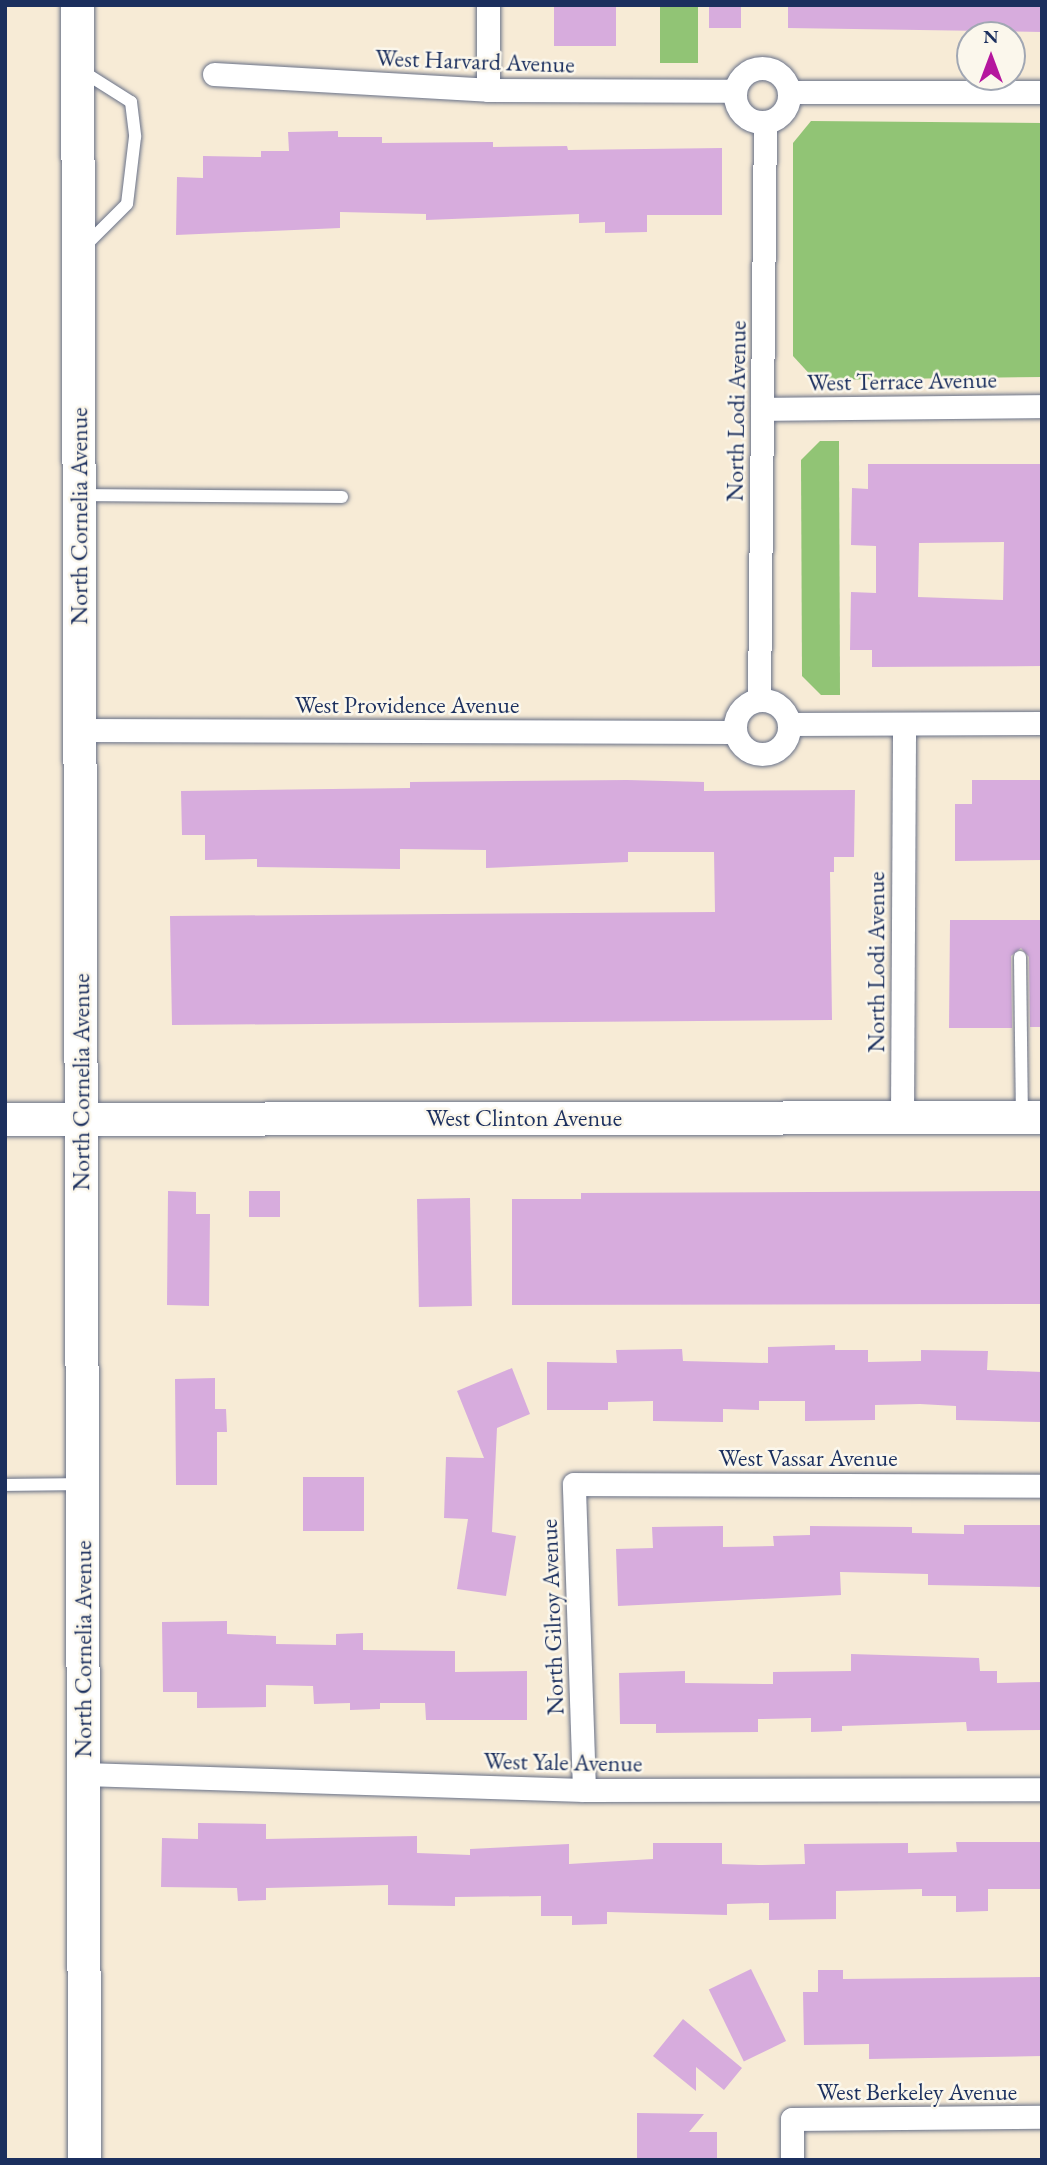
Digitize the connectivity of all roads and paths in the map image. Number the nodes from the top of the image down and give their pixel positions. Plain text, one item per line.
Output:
1 (77, 5) edge
2 (488, 5) edge
3 (77, 68) junction
4 (214, 74) dead end
5 (488, 90) junction
6 (735, 91) junction
7 (789, 92) junction
8 (1042, 92) edge
9 (765, 122) junction
10 (78, 254) junction
11 (1042, 406) edge
12 (762, 409) junction
13 (78, 495) junction
14 (342, 497) dead end
15 (759, 700) junction
16 (1042, 723) edge
17 (789, 724) junction
18 (904, 724) junction
19 (79, 730) junction
20 (735, 732) junction
21 (1020, 957) dead end
22 (902, 1117) junction
23 (1032, 1117) edge
24 (5, 1119) edge
25 (81, 1119) junction
26 (83, 1484) junction
27 (574, 1484) joint
28 (5, 1485) edge
29 (1042, 1486) edge
30 (84, 1774) junction
31 (1042, 1789) edge
32 (584, 1790) junction
33 (1042, 2117) edge
34 (84, 2160) edge
35 (792, 2160) edge

1 - 3 street, North Cornelia Avenue
2 - 5 street
3 - 10 street, North Cornelia Avenue
3 - 10 lane
4 - 5 street, West Harvard Avenue
5 - 6 street, West Harvard Avenue
6 - 7 street
6 - 9 street
7 - 8 street
7 - 9 street
9 - 12 street, North Lodi Avenue
10 - 13 street, North Cornelia Avenue
11 - 12 street, West Terrace Avenue
12 - 15 street, North Lodi Avenue
13 - 14 lane
13 - 19 street, North Cornelia Avenue
15 - 17 street
15 - 20 street
16 - 18 street
17 - 18 street
17 - 20 street
18 - 22 street, North Lodi Avenue
19 - 20 street, West Providence Avenue
19 - 25 street, North Cornelia Avenue
21 - 23 lane
22 - 23 street, West Clinton Avenue
22 - 25 street, West Clinton Avenue
24 - 25 street, West Clinton Avenue
25 - 26 street, North Cornelia Avenue
26 - 28 lane
26 - 30 street, North Cornelia Avenue
27 - 29 street, West Vassar Avenue
27 - 32 street, North Gilroy Avenue
30 - 32 street, West Yale Avenue
30 - 34 street, North Cornelia Avenue
31 - 32 street, West Yale Avenue
33 - 35 street, West Berkeley Avenue

